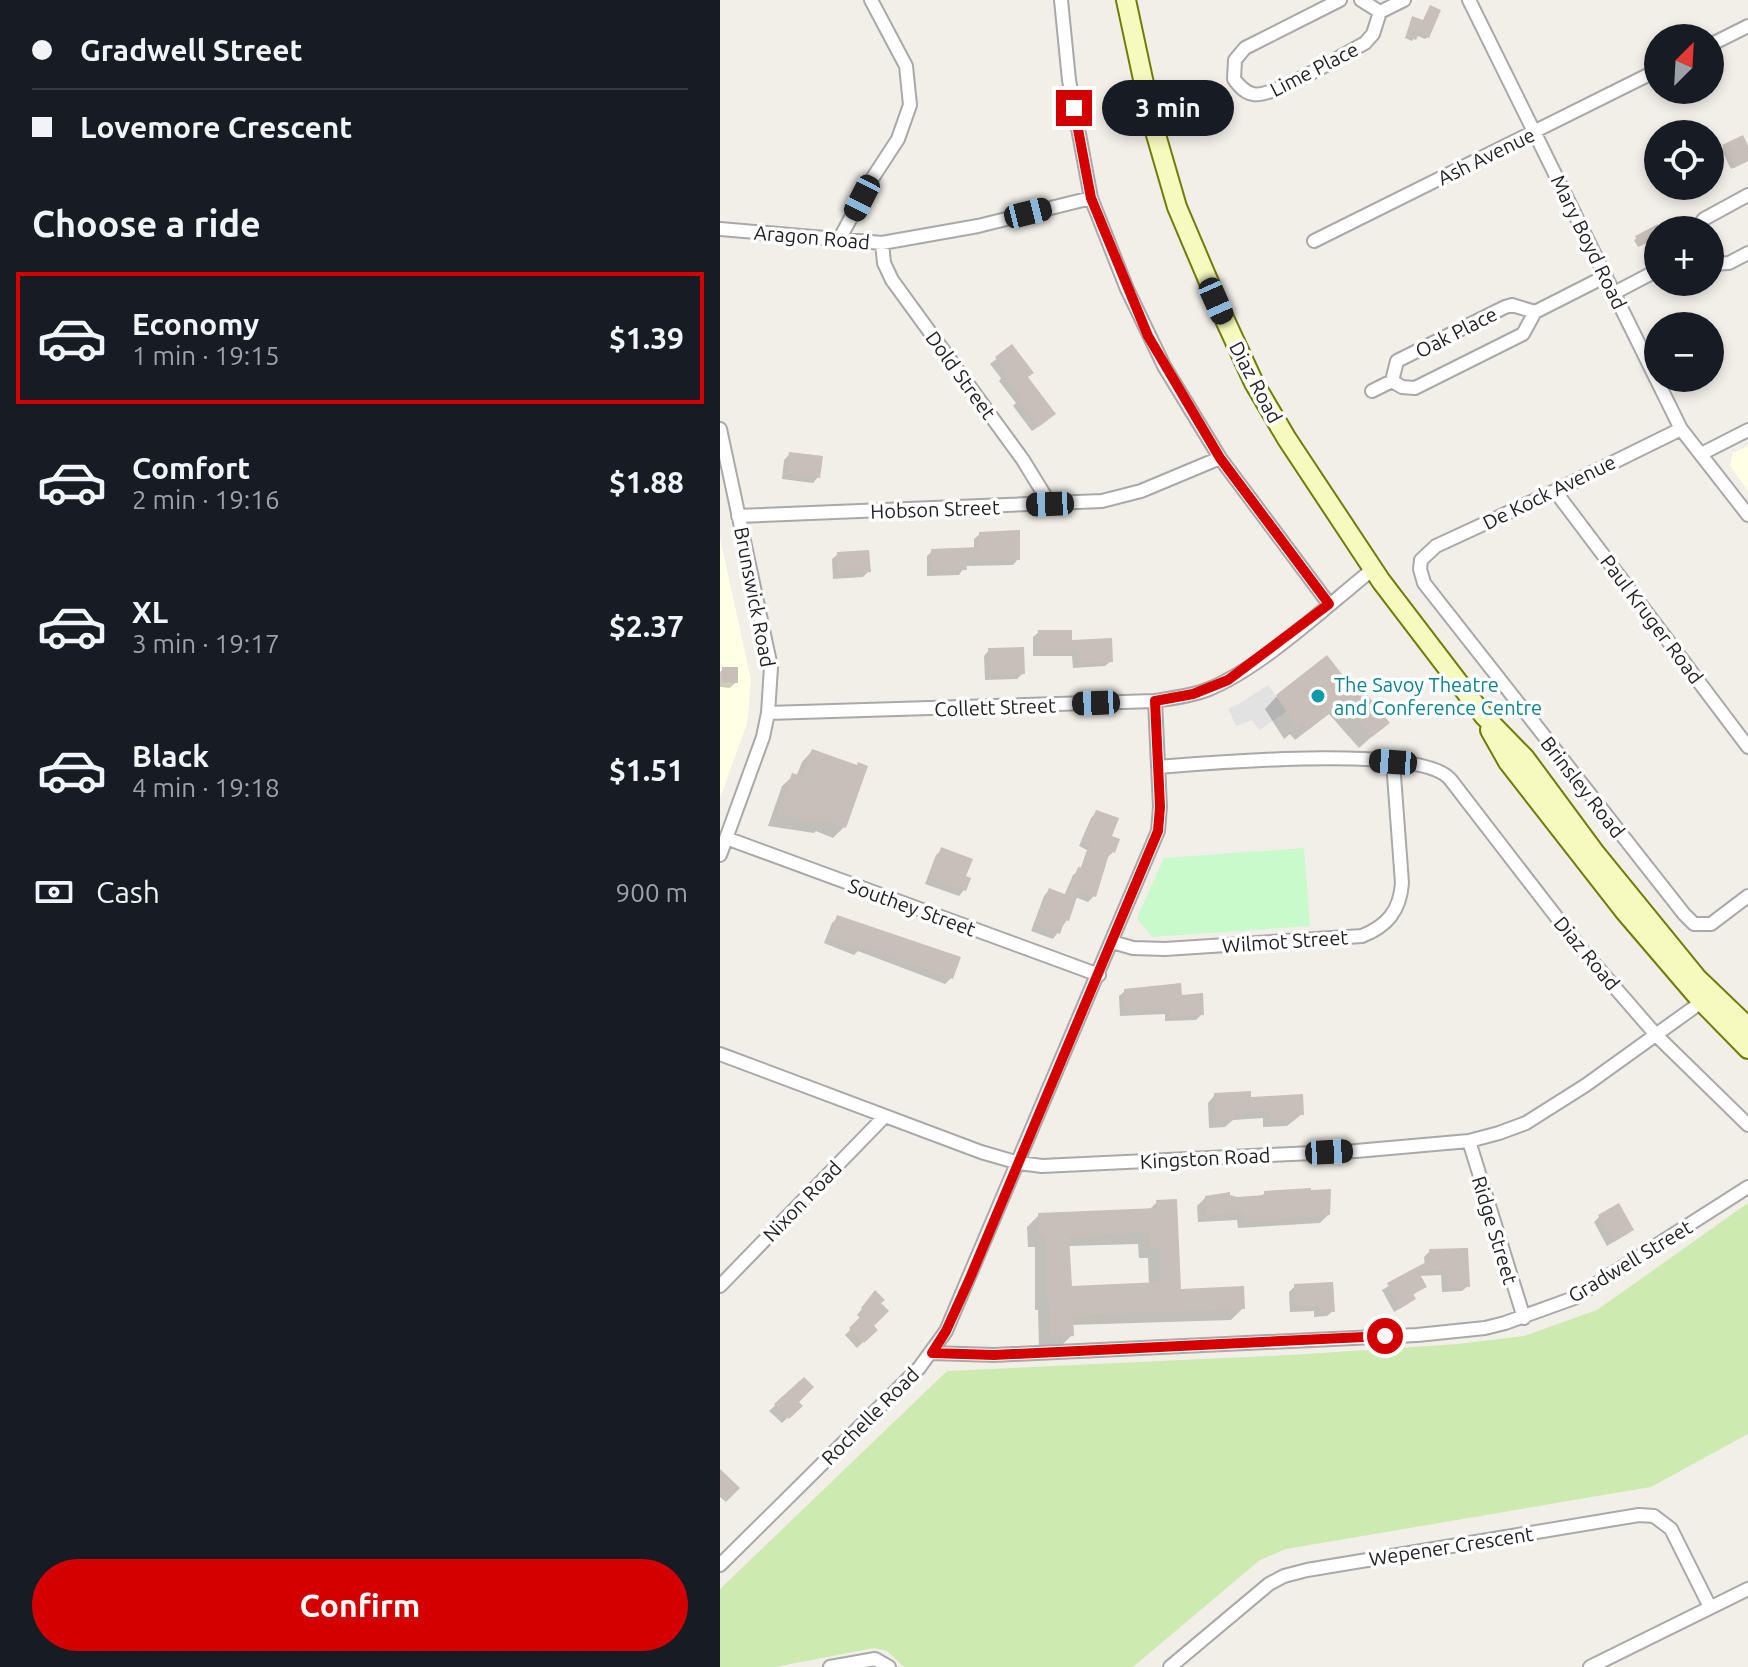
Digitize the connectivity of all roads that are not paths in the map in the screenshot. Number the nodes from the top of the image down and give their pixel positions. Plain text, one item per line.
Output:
1 (871, 0) edge
2 (1061, 0) edge
3 (1126, 0) edge
4 (1340, 0) edge
5 (1361, 0) edge
6 (1404, 0) edge
7 (1469, 0) edge
8 (1380, 12) junction
9 (1748, 26) edge
10 (1724, 38) edge
11 (1644, 77) edge
12 (1234, 79) junction
13 (1220, 85) dead end
14 (1535, 131) junction
15 (1748, 195) edge
16 (1091, 198) junction
17 (1710, 216) edge
18 (720, 229) edge
19 (840, 238) junction
20 (1314, 241) dead end
21 (882, 243) junction
22 (1748, 253) edge
23 (1724, 263) edge
24 (1606, 276) junction
25 (1644, 277) edge
26 (1614, 293) junction
27 (1535, 312) junction
28 (1392, 381) junction
29 (1372, 391) dead end
30 (720, 429) edge
31 (1681, 429) junction
32 (1748, 430) edge
33 (1701, 454) junction
34 (1220, 458) junction
35 (1555, 491) junction
36 (1050, 504) junction
37 (1748, 515) edge
38 (738, 516) junction
39 (1421, 560) joint
40 (1373, 569) junction
41 (1329, 604) junction
42 (1155, 701) junction
43 (768, 713) junction
44 (1748, 747) edge
45 (1393, 762) junction
46 (1158, 767) junction
47 (726, 838) junction
48 (720, 855) edge
49 (1748, 896) edge
50 (1112, 942) junction
51 (1099, 975) junction
52 (1708, 998) junction
53 (1748, 1027) edge
54 (1657, 1036) junction
55 (1748, 1049) edge
56 (720, 1054) edge
57 (885, 1116) junction
58 (1748, 1125) edge
59 (1469, 1141) junction
60 (1019, 1163) junction
61 (1748, 1187) edge
62 (720, 1286) edge
63 (1524, 1318) junction
64 (932, 1353) junction
65 (720, 1565) edge
66 (1748, 1589) edge
67 (1710, 1607) junction
68 (885, 1664) edge
69 (830, 1667) edge
70 (1170, 1667) edge
71 (1590, 1667) edge

1 - 19 street
2 - 16 street
3 - 40 street, Diaz Road
4 - 12 street
5 - 8 street
6 - 8 street
7 - 14 street, Mary Boyd Road
8 - 12 street, Lime Place
9 - 10 street
11 - 14 street, Ash Avenue
12 - 13 street
14 - 20 street, Ash Avenue
14 - 24 street, Mary Boyd Road
15 - 17 street
16 - 21 street, Aragon Road
16 - 34 street
18 - 19 street, Aragon Road
19 - 21 street, Aragon Road
21 - 36 street, Dold Street
22 - 23 street
24 - 26 street, Mary Boyd Road
24 - 27 street, Oak Place
25 - 26 street
26 - 31 street, Mary Boyd Road
27 - 28 street, Oak Place
27 - 28 street, Oak Place
28 - 29 street, Oak Place
30 - 38 street, Brunswick Road
31 - 33 street, Mary Boyd Road
31 - 35 street, De Kock Avenue
32 - 33 street
33 - 37 street, Mary Boyd Road
34 - 36 street, Hobson Street
34 - 41 street
35 - 39 street, De Kock Avenue
35 - 44 street, Paul Kruger Road
36 - 38 street, Hobson Street
38 - 43 street, Brunswick Road
39 - 49 street, Brinsley Road
40 - 41 street, Collett Street
40 - 52 street, Diaz Road
41 - 42 street, Collett Street
42 - 43 street, Collett Street
42 - 46 street, Rochelle Road
43 - 47 street, Brunswick Road
45 - 46 street
45 - 50 street, Wilmot Street
45 - 54 street, Diaz Road
46 - 50 street, Rochelle Road
47 - 48 street, Brunswick Road
47 - 51 street, Southey Street
50 - 51 street, Rochelle Road
51 - 60 street, Rochelle Road
52 - 53 street, Diaz Road
52 - 54 street, Kingston Road
52 - 55 street, Diaz Road
54 - 58 street, Diaz Road
54 - 59 street, Kingston Road
56 - 57 street, Kingston Road
57 - 60 street, Kingston Road
57 - 62 street, Nixon Road
59 - 60 street, Kingston Road
59 - 63 street, Ridge Street
60 - 64 street, Rochelle Road
61 - 63 street, Gradwell Street
63 - 64 street, Gradwell Street
64 - 65 street, Rochelle Road
66 - 67 street
67 - 70 street, Wepener Crescent
67 - 71 street
68 - 69 street

